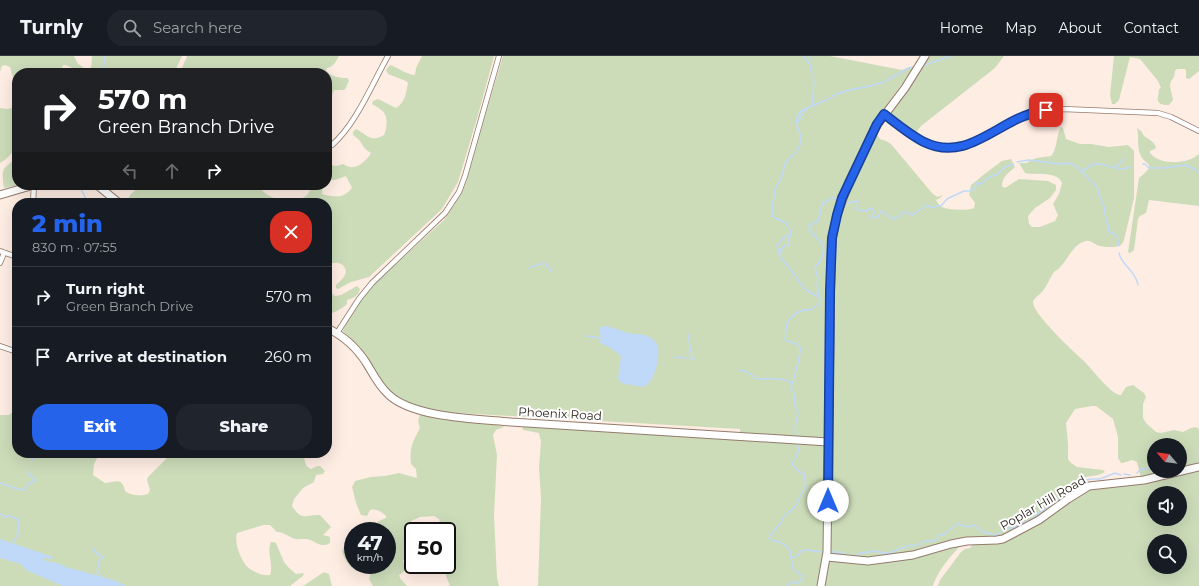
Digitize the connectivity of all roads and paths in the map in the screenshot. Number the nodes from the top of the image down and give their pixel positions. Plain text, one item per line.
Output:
1 (388, 56) edge
2 (499, 56) edge
3 (923, 59) edge
4 (884, 114) junction
5 (1199, 131) edge
6 (332, 145) dead end
7 (17, 190) edge
8 (103, 190) edge
9 (0, 195) edge
10 (113, 198) edge
11 (2, 252) edge
12 (12, 255) edge
13 (0, 263) edge
14 (332, 330) edge
15 (337, 333) junction
16 (0, 346) edge
17 (12, 350) edge
18 (828, 442) junction
19 (1199, 467) edge
20 (827, 556) junction
21 (821, 586) edge

1 - 6 street
2 - 15 street
3 - 4 street
4 - 5 street
4 - 18 street
7 - 9 street
8 - 10 street
11 - 12 street
11 - 13 street
14 - 15 street, Phoenix Road
15 - 18 street, Phoenix Road
16 - 17 street
18 - 20 street
19 - 20 street, Poplar Hill Road
20 - 21 street

